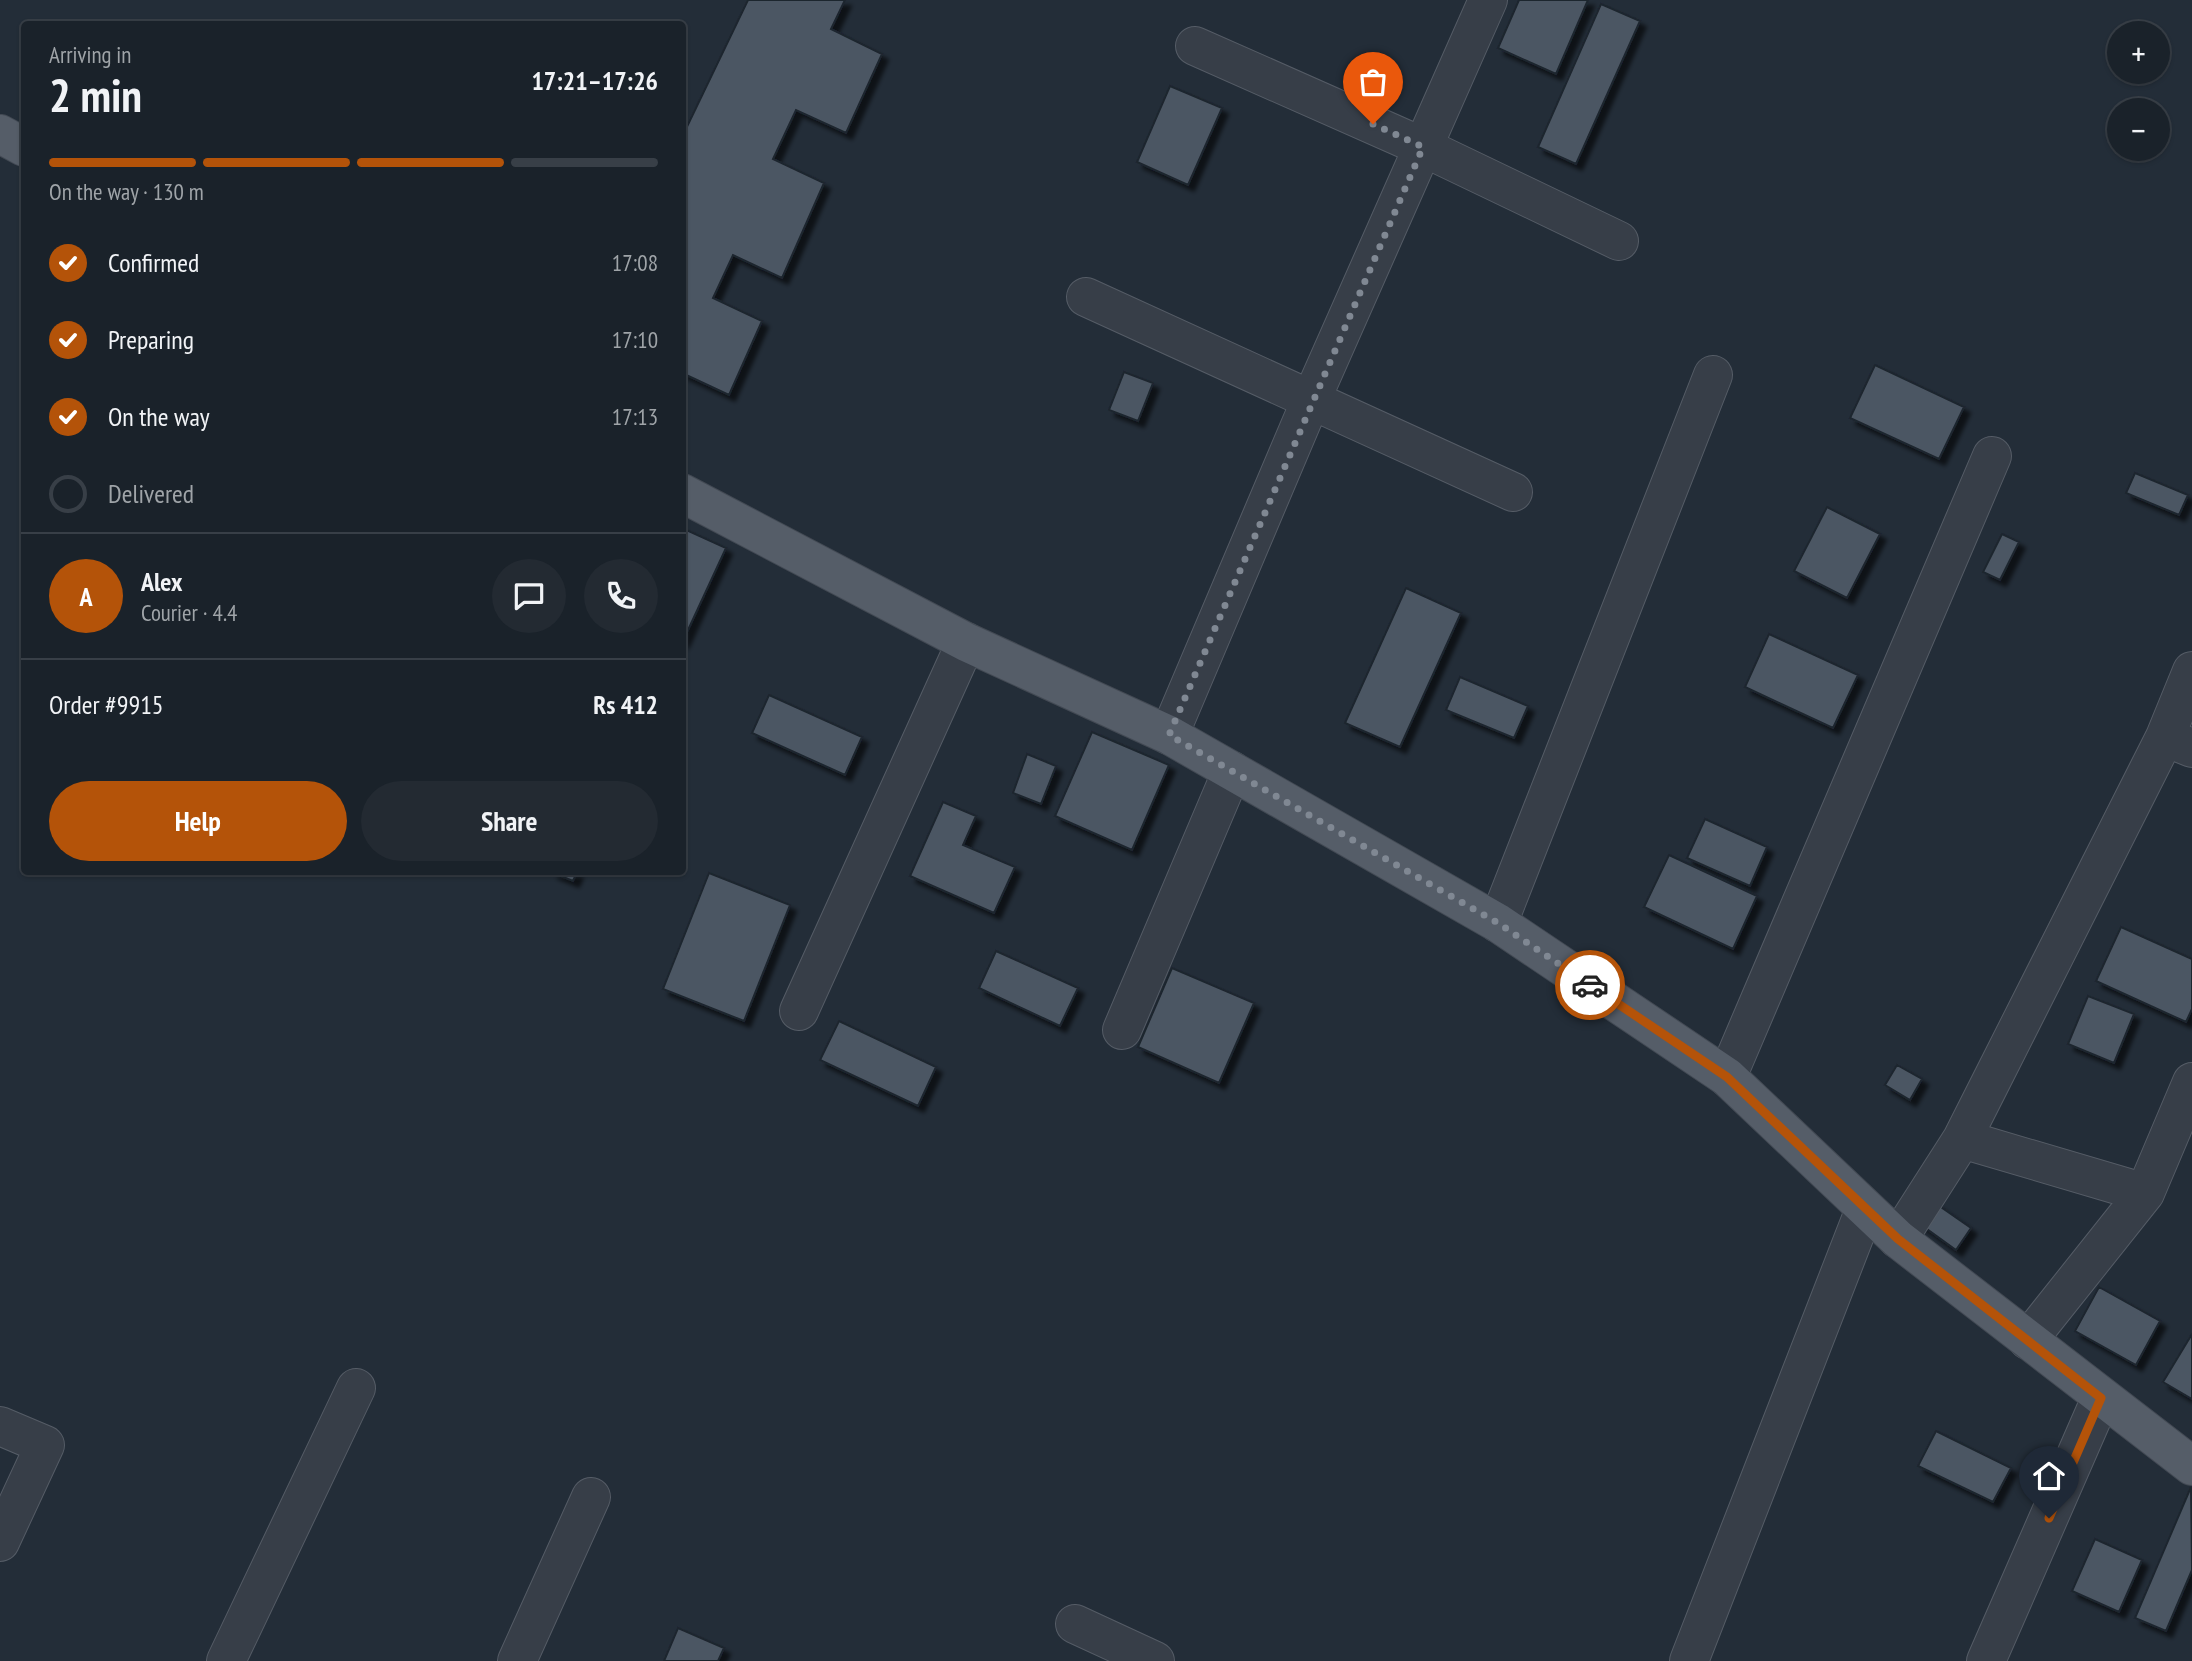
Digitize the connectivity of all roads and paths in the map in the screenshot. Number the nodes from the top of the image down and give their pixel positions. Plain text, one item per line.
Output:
1 (1488, 0) edge
2 (1195, 46) dead end
3 (0, 134) edge
4 (21, 145) edge
5 (1423, 147) junction
6 (1619, 241) dead end
7 (1086, 297) dead end
8 (1713, 375) dead end
9 (1311, 400) junction
10 (1992, 456) dead end
11 (1513, 492) dead end
12 (686, 495) edge
13 (965, 642) junction
14 (2192, 671) edge
15 (1169, 735) junction
16 (2178, 743) edge
17 (1232, 771) junction
18 (1498, 923) junction
19 (799, 1011) dead end
20 (1122, 1030) dead end
21 (1727, 1077) junction
22 (2192, 1082) edge
23 (1962, 1139) junction
24 (2145, 1193) junction
25 (1866, 1209) junction
26 (1898, 1239) junction
27 (2028, 1340) junction
28 (356, 1388) dead end
29 (2101, 1398) junction
30 (0, 1426) edge
31 (2192, 1466) edge
32 (591, 1497) dead end
33 (0, 1542) edge
34 (1075, 1624) dead end
35 (226, 1661) edge
36 (517, 1661) edge
37 (1155, 1661) edge
38 (1689, 1661) edge
39 (1986, 1661) edge

1 - 5 street
2 - 5 street
3 - 4 main road
5 - 6 street
5 - 9 street
7 - 9 street
8 - 18 street
9 - 11 street
9 - 15 street
10 - 21 street
12 - 13 main road
13 - 15 main road
13 - 19 street
14 - 16 street
15 - 17 main road
16 - 23 street
17 - 18 main road
17 - 20 street
18 - 21 main road
21 - 25 main road
22 - 24 street
23 - 24 street
23 - 26 street
24 - 27 street
25 - 26 main road
25 - 38 street
26 - 27 main road
27 - 29 main road
28 - 35 street
29 - 31 main road
29 - 39 street
30 - 33 street
32 - 36 street
34 - 37 street

